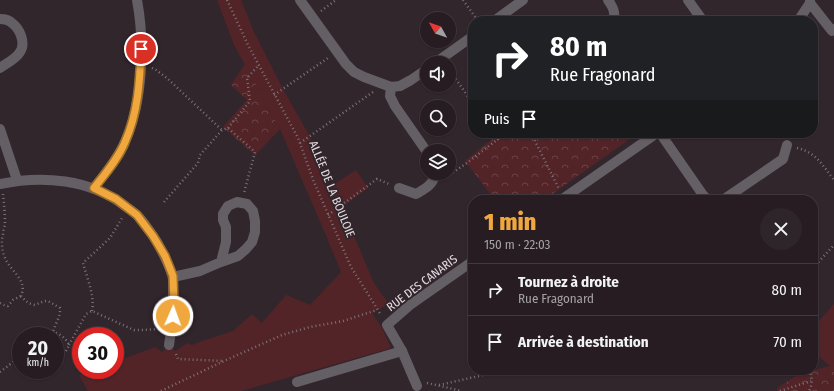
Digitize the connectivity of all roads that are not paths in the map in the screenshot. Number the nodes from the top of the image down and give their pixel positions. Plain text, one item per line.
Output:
1 (137, 0) edge
2 (300, 0) edge
3 (523, 0) edge
4 (608, 0) edge
5 (688, 0) edge
6 (810, 1) edge
7 (501, 16) edge
8 (614, 16) edge
9 (699, 16) edge
10 (801, 16) edge
11 (0, 19) edge
12 (834, 29) edge
13 (468, 40) edge
14 (445, 56) edge
15 (0, 68) edge
16 (420, 74) edge
17 (391, 87) junction
18 (0, 129) edge
19 (651, 138) edge
20 (662, 138) edge
21 (421, 144) edge
22 (787, 145) road end
23 (17, 180) junction
24 (433, 180) edge
25 (1, 184) edge
26 (94, 188) junction
27 (399, 188) road end
28 (568, 195) edge
29 (703, 195) edge
30 (730, 195) edge
31 (221, 262) junction
32 (468, 265) edge
33 (173, 276) junction
34 (169, 345) road end
35 (402, 351) junction
36 (296, 382) dead end
37 (416, 383) road end

1 - 26 street
2 - 17 street
3 - 7 street
4 - 8 street
5 - 9 street
6 - 10 street
6 - 12 street
11 - 15 street
13 - 14 street
16 - 17 street
17 - 21 street
18 - 23 street
19 - 28 street
20 - 29 street
22 - 30 street
23 - 25 street
23 - 26 street
24 - 27 street
26 - 33 street
31 - 31 street
31 - 33 street
32 - 35 street, RUE DES CANARIS
33 - 34 street
35 - 36 street
35 - 37 street

